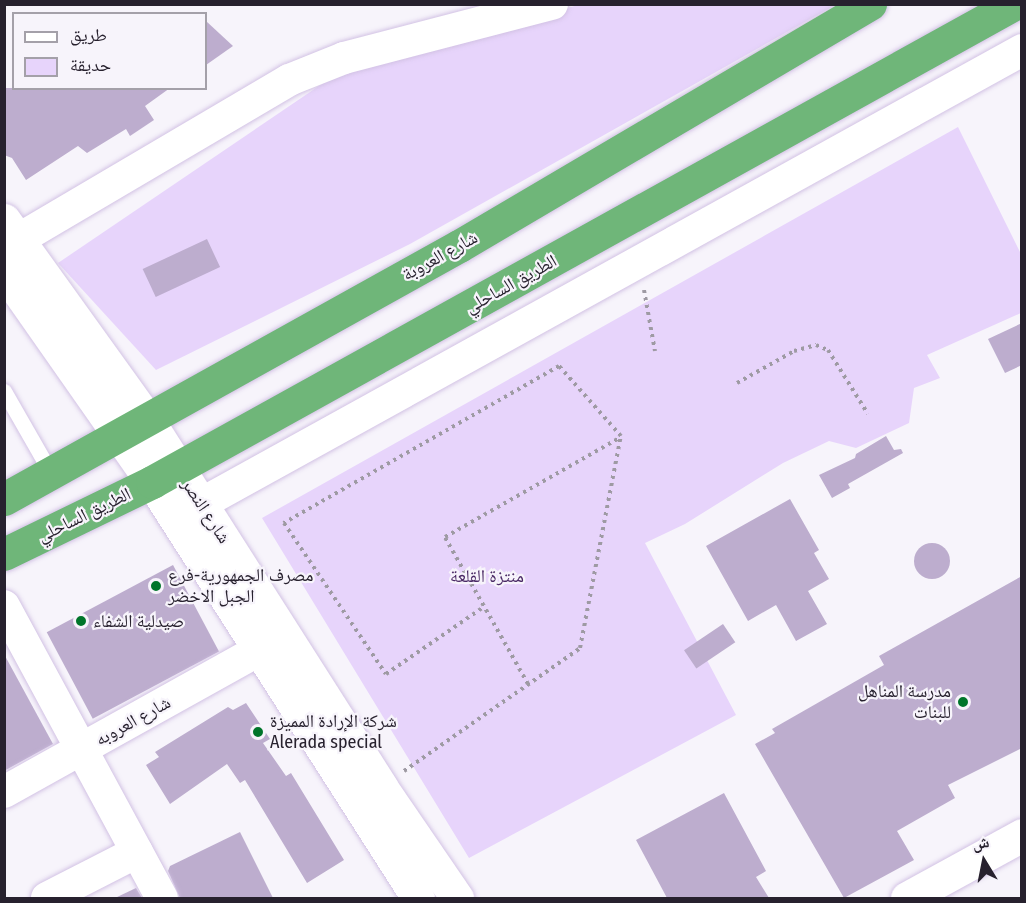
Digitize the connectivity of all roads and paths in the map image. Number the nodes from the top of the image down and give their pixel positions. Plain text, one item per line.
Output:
1 (552, 4) edge
2 (870, 4) edge
3 (1014, 4) edge
4 (1022, 50) edge
5 (9, 236) edge
6 (639, 264) junction
7 (4, 271) edge
8 (655, 351) dead end
9 (737, 382) dead end
10 (4, 391) edge
11 (868, 414) dead end
12 (134, 427) junction
13 (621, 436) junction
14 (51, 473) junction
15 (165, 474) junction
16 (4, 499) edge
17 (189, 511) junction
18 (4, 555) edge
19 (4, 606) edge
20 (482, 608) junction
21 (261, 649) junction
22 (528, 684) junction
23 (84, 748) junction
24 (381, 787) junction
25 (4, 792) edge
26 (1022, 835) edge
27 (137, 852) junction
28 (47, 898) edge
29 (162, 898) edge
30 (418, 898) edge
31 (458, 898) edge
32 (907, 898) edge

1 - 5 street
2 - 12 highway, شارع العروبة
3 - 15 highway, الطريق الساحلي
4 - 6 street
5 - 12 street, شارع النصر
6 - 8 path
6 - 17 street
7 - 12 street, شارع النصر
9 - 11 path
10 - 14 lane
12 - 14 highway, شارع العروبة
12 - 15 street, شارع النصر
13 - 20 path
13 - 20 path
13 - 22 path
14 - 16 highway, شارع العروبة
15 - 17 street, شارع النصر
15 - 18 highway, الطريق الساحلي
17 - 21 street, شارع النصر
17 - 24 street, شارع النصر
19 - 23 street
20 - 22 path
21 - 23 street, شارع العروبه
21 - 30 street, شارع النصر
22 - 24 path
23 - 25 street, شارع العروبه
23 - 27 street
24 - 31 street, شارع النصر
26 - 32 street
27 - 28 street
27 - 29 street

